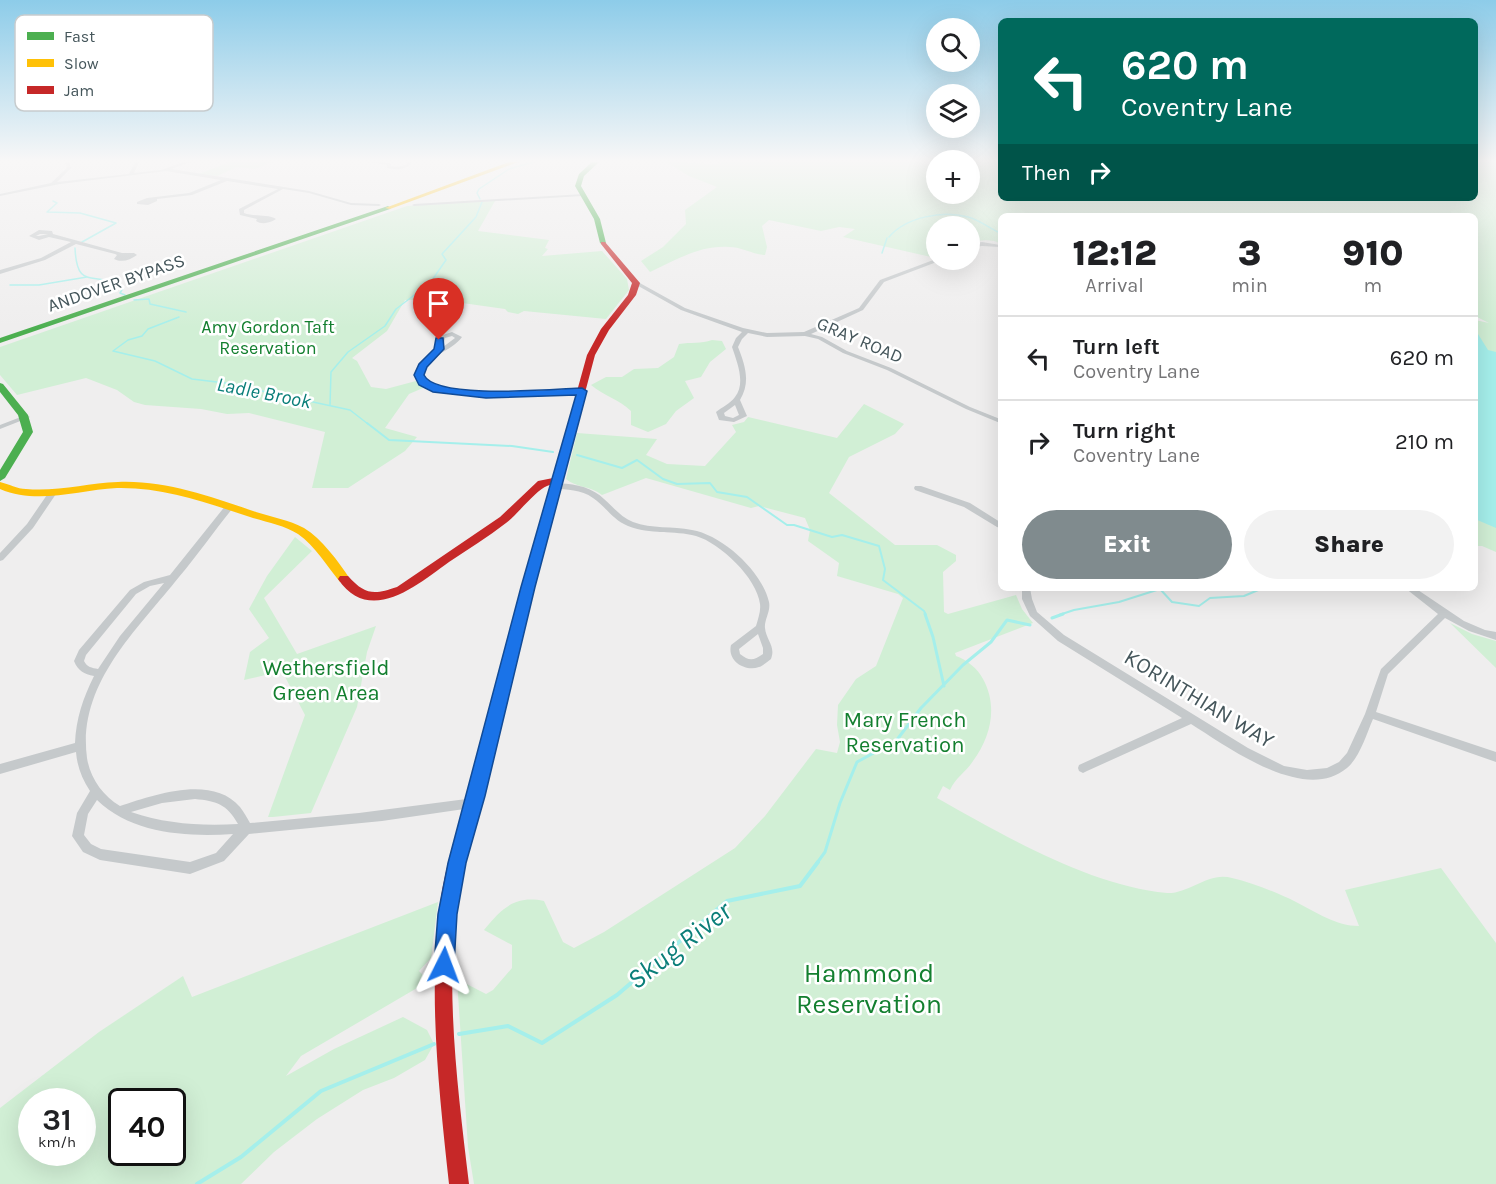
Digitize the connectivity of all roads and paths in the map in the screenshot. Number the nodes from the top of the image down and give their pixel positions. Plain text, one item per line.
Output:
1 (253, 217) edge
2 (363, 217) edge
3 (596, 217) edge
4 (260, 219) dead end
5 (49, 235) dead end
6 (76, 243) junction
7 (980, 243) edge
8 (998, 246) edge
9 (122, 255) dead end
10 (926, 265) edge
11 (0, 272) edge
12 (636, 283) junction
13 (746, 331) junction
14 (805, 334) junction
15 (0, 341) edge
16 (439, 349) dead end
17 (0, 386) edge
18 (582, 391) junction
19 (736, 400) dead end
20 (26, 417) junction
21 (998, 420) edge
22 (0, 427) edge
23 (0, 477) edge
24 (557, 484) junction
25 (0, 485) edge
26 (918, 488) dead end
27 (54, 491) junction
28 (229, 507) junction
29 (998, 524) edge
30 (0, 558) edge
31 (175, 577) junction
32 (1026, 591) edge
33 (1414, 591) edge
34 (1444, 613) junction
35 (760, 628) dead end
36 (1496, 636) edge
37 (101, 673) junction
38 (1370, 714) junction
39 (1191, 719) junction
40 (80, 746) junction
41 (1496, 757) edge
42 (1083, 768) dead end
43 (0, 769) edge
44 (96, 791) junction
45 (474, 803) junction
46 (119, 811) junction
47 (247, 828) junction
48 (459, 1184) edge

1 - 4 street
2 - 15 street, ANDOVER BYPASS
3 - 12 street
5 - 6 street
6 - 9 street
6 - 11 street
7 - 8 street
10 - 14 street
12 - 13 street, GRAY ROAD
12 - 18 street
13 - 14 street, GRAY ROAD
13 - 19 street
14 - 21 street, GRAY ROAD
16 - 18 street
17 - 20 street
18 - 24 street
20 - 22 street
20 - 23 street
24 - 28 street
24 - 35 street
24 - 45 street
25 - 27 street
26 - 29 street
27 - 28 street
27 - 30 street
28 - 31 street
31 - 37 street
31 - 37 street
32 - 39 street, KORINTHIAN WAY
33 - 34 street
34 - 36 street
34 - 38 street, KORINTHIAN WAY
37 - 40 street
38 - 39 street, KORINTHIAN WAY
38 - 41 street
39 - 42 street
40 - 43 street
40 - 44 street
44 - 46 street
44 - 47 street
45 - 47 street
45 - 48 street
46 - 47 street
46 - 47 street

